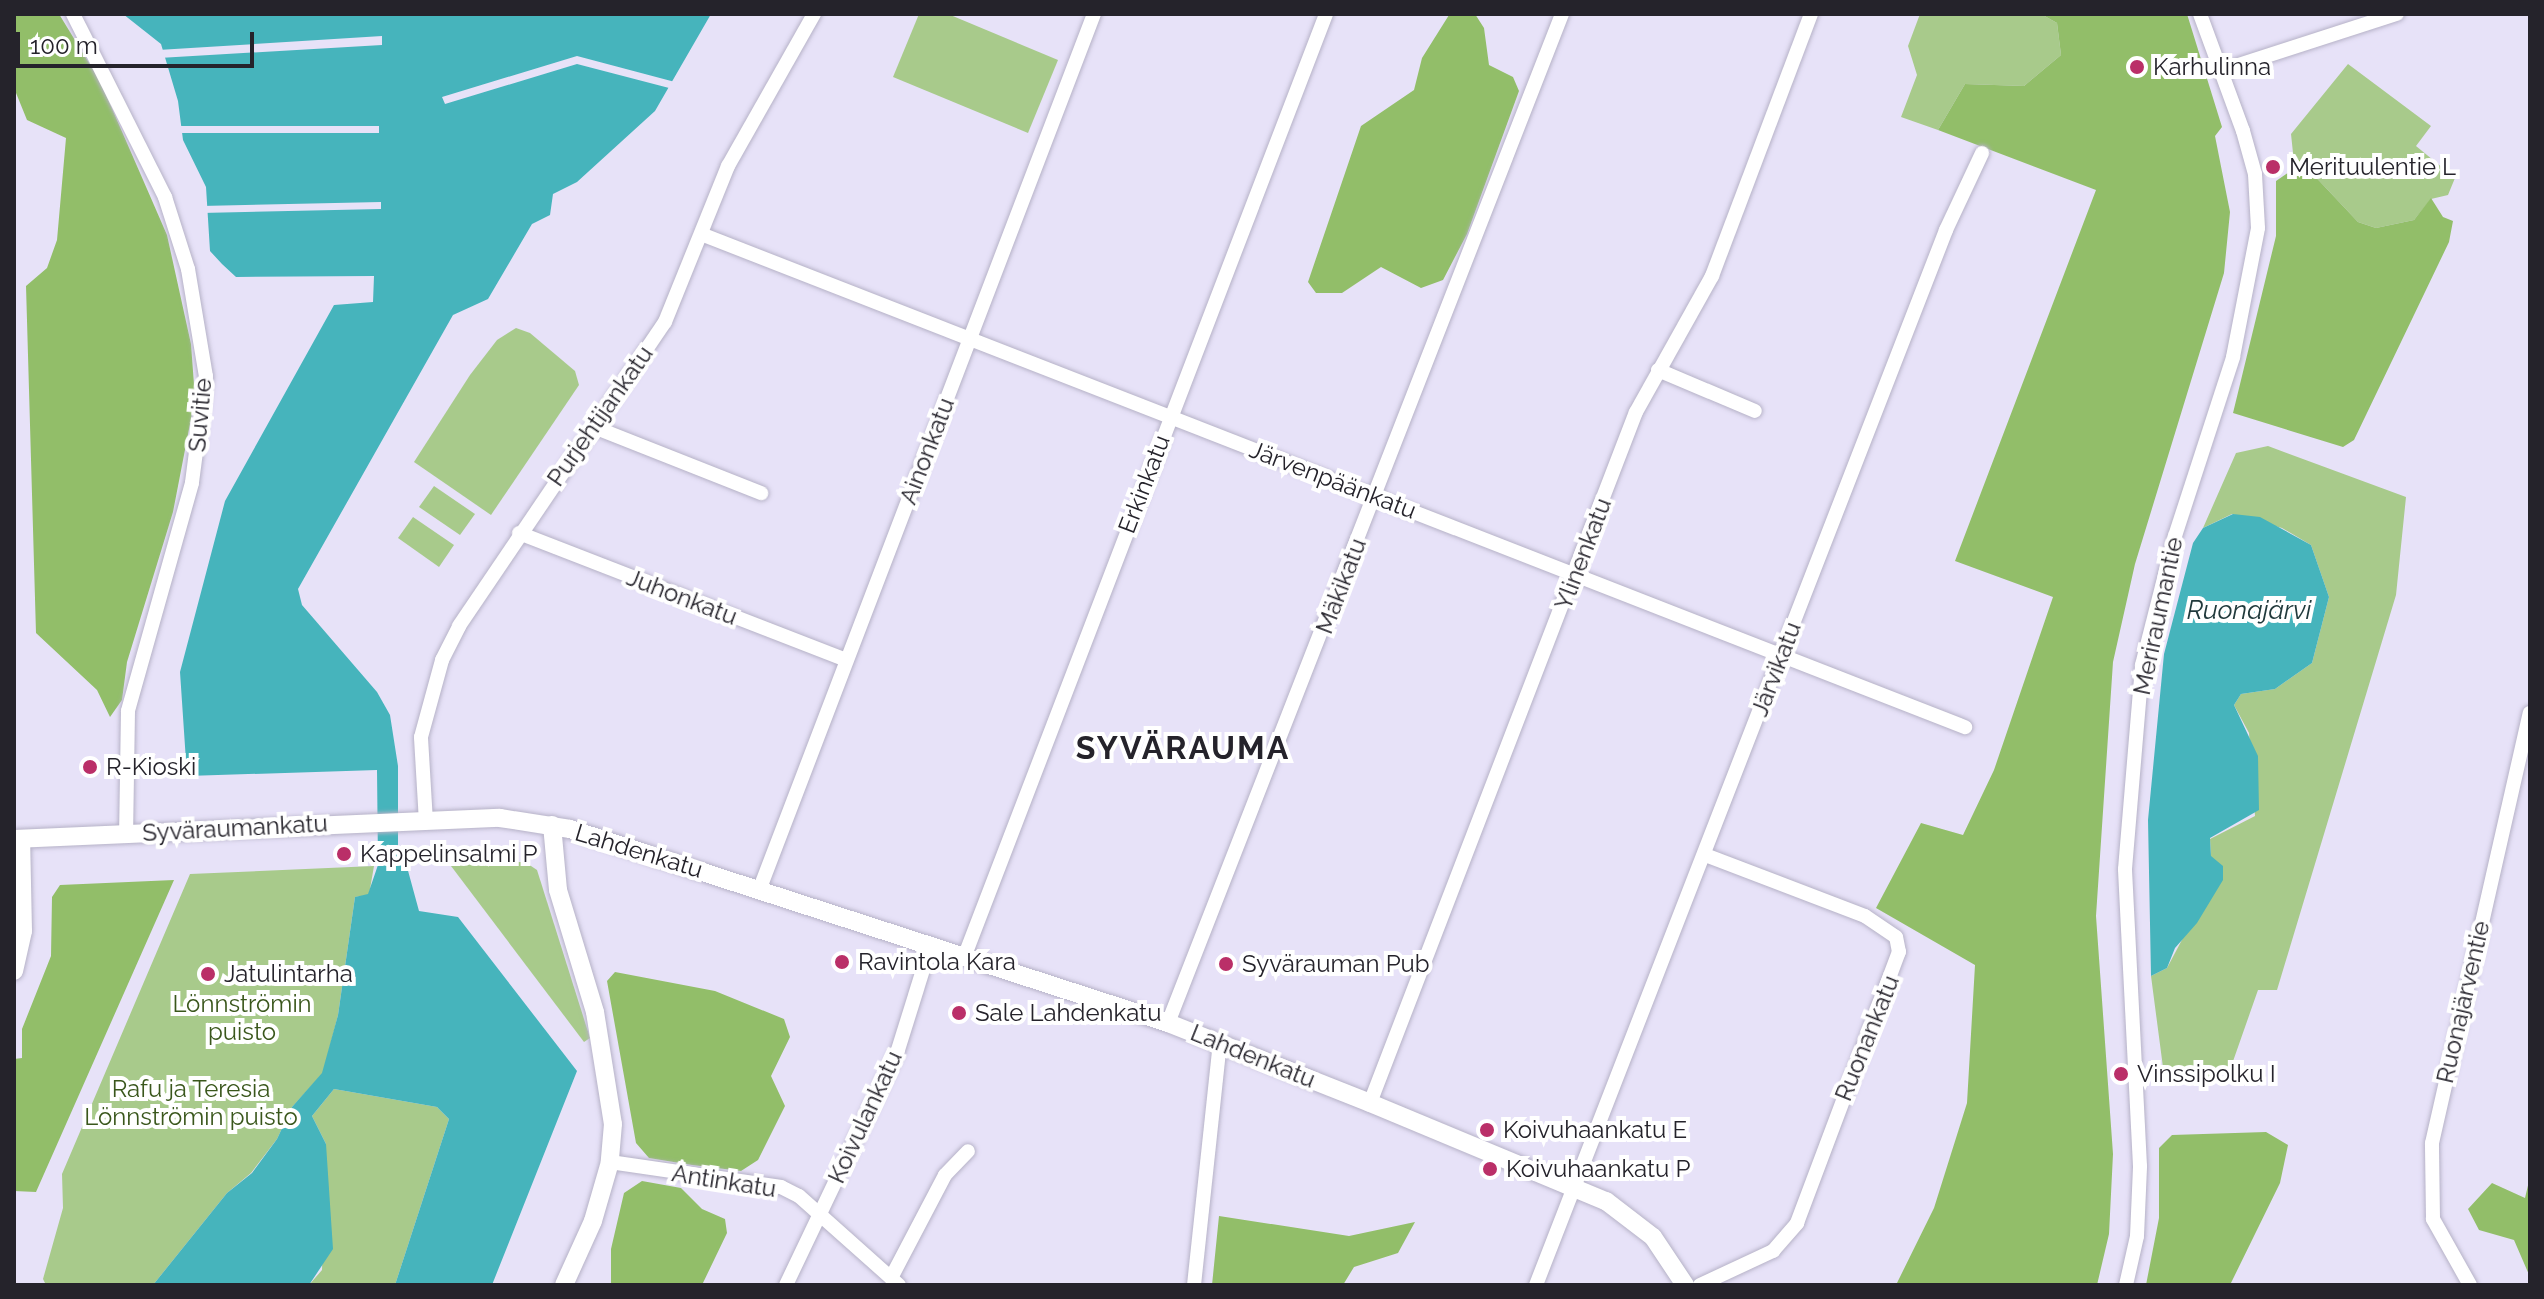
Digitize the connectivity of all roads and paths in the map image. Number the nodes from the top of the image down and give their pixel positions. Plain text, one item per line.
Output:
1 (73, 14) edge
2 (814, 14) edge
3 (1094, 14) edge
4 (1326, 14) edge
5 (1562, 14) edge
6 (1811, 14) edge
7 (2200, 14) edge
8 (2397, 14) edge
9 (2220, 71) junction
10 (1982, 153) dead end
11 (701, 234) junction
12 (969, 341) junction
13 (1658, 370) junction
14 (1755, 411) dead end
15 (1170, 416) junction
16 (594, 427) junction
17 (761, 493) dead end
18 (1374, 496) junction
19 (519, 533) junction
20 (1576, 573) junction
21 (1781, 654) junction
22 (846, 660) junction
23 (2530, 713) edge
24 (1965, 727) dead end
25 (417, 822) junction
26 (552, 825) junction
27 (126, 833) junction
28 (18, 839) edge
29 (1705, 855) junction
30 (760, 888) junction
31 (931, 944) junction
32 (965, 955) junction
33 (14, 971) edge
34 (1168, 1023) junction
35 (1220, 1043) junction
36 (1370, 1103) junction
37 (968, 1151) dead end
38 (610, 1162) junction
39 (1573, 1186) junction
40 (818, 1216) junction
41 (895, 1282) edge
42 (564, 1285) edge
43 (786, 1285) edge
44 (1194, 1285) edge
45 (1536, 1285) edge
46 (1685, 1285) edge
47 (1700, 1285) edge
48 (2126, 1285) edge
49 (2470, 1285) edge

1 - 27 street, Suvitie
2 - 11 street, Purjehtijankatu
3 - 12 street, Ainonkatu
4 - 15 street, Erkinkatu
5 - 18 street, Mäkikatu
6 - 13 street, Ylinenkatu
7 - 9 street, Meriraumantie
8 - 9 street
9 - 48 street, Meriraumantie
10 - 21 street, Järvikatu
11 - 12 street, Järvenpäänkatu
11 - 16 street, Purjehtijankatu
12 - 15 street, Järvenpäänkatu
12 - 22 street, Ainonkatu
13 - 14 street
13 - 20 street, Ylinenkatu
15 - 18 street, Järvenpäänkatu
15 - 32 street, Erkinkatu
16 - 17 street
16 - 19 street, Purjehtijankatu
18 - 20 street, Järvenpäänkatu
18 - 34 street, Mäkikatu
19 - 22 street, Juhonkatu
19 - 25 street, Purjehtijankatu
20 - 21 street, Järvenpäänkatu
20 - 36 street, Ylinenkatu
21 - 24 street, Järvenpäänkatu
21 - 29 street, Järvikatu
22 - 30 street, Ainonkatu
23 - 49 street, Ruonajärventie
25 - 26 main road, Syväraumankatu
25 - 27 main road, Syväraumankatu
26 - 30 main road, Lahdenkatu
26 - 38 main road
27 - 28 main road, Syväraumankatu
28 - 33 main road
29 - 39 street, Järvikatu
29 - 47 street, Ruonankatu
30 - 31 main road, Lahdenkatu
31 - 32 main road, Lahdenkatu
31 - 40 street, Koivulankatu
32 - 34 main road, Lahdenkatu
34 - 35 main road, Lahdenkatu
35 - 36 main road, Lahdenkatu
35 - 44 street
36 - 39 main road, Lahdenkatu
37 - 41 street
38 - 40 street, Antinkatu
38 - 42 main road
39 - 45 street, Järvikatu
39 - 46 main road, Lahdenkatu
40 - 41 street, Antinkatu
40 - 43 street, Koivulankatu

